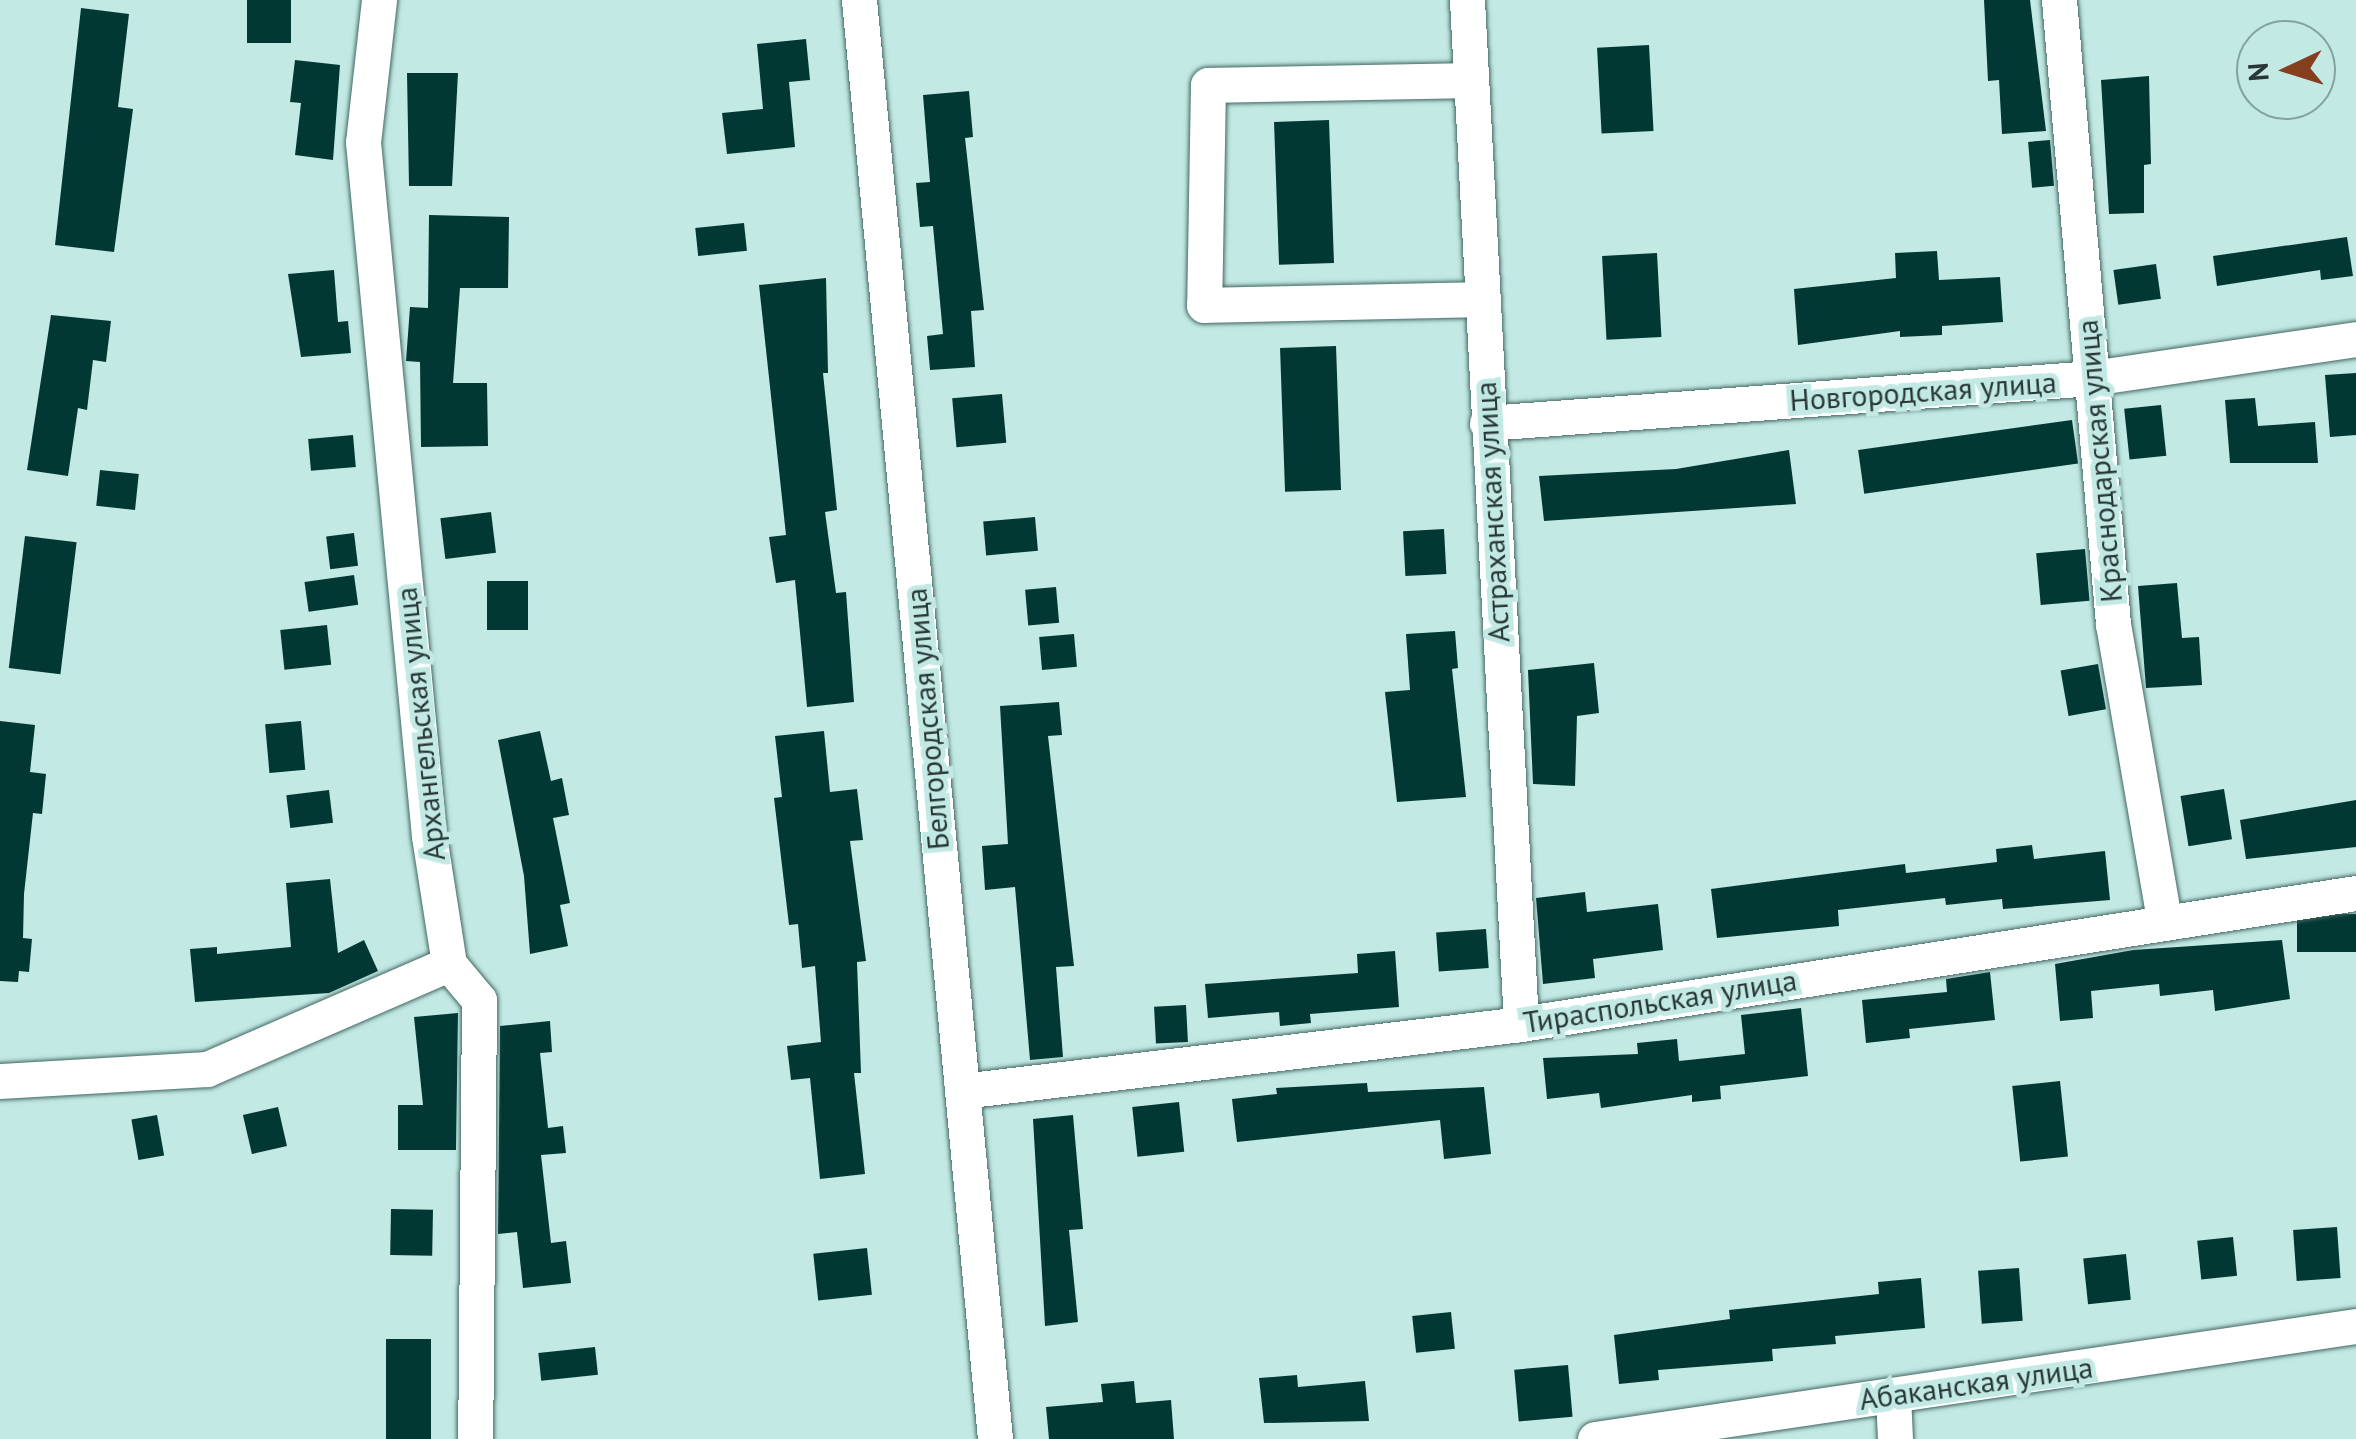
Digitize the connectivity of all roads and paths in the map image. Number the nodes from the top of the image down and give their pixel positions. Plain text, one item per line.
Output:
1 (379, 0) edge
2 (860, 0) edge
3 (1466, 0) edge
4 (2059, 0) edge
5 (1470, 80) junction
6 (1481, 299) junction
7 (2356, 339) edge
8 (2092, 378) junction
9 (1487, 423) junction
10 (2356, 892) edge
11 (2164, 918) junction
12 (449, 964) junction
13 (1521, 1024) junction
14 (0, 1082) edge
15 (962, 1090) junction
16 (2356, 1326) edge
17 (1893, 1395) junction
18 (475, 1439) edge
19 (994, 1439) edge
20 (1595, 1439) edge
21 (1895, 1439) edge

1 - 12 street, Архангельская улица
2 - 15 street, Белгородская улица
3 - 5 street, Астраханская улица
4 - 8 street, Краснодарская улица
5 - 6 street, Астраханская улица
5 - 6 street
6 - 9 street, Астраханская улица
7 - 8 street, Новгородская улица
8 - 9 street, Новгородская улица
8 - 11 street, Краснодарская улица
9 - 13 street, Астраханская улица
10 - 11 street, Тираспольская улица
11 - 13 street, Тираспольская улица
12 - 14 street
12 - 18 street, Архангельская улица
13 - 15 street, Тираспольская улица
15 - 19 street, Белгородская улица
16 - 17 street, Абаканская улица
17 - 20 street, Абаканская улица
17 - 21 street

